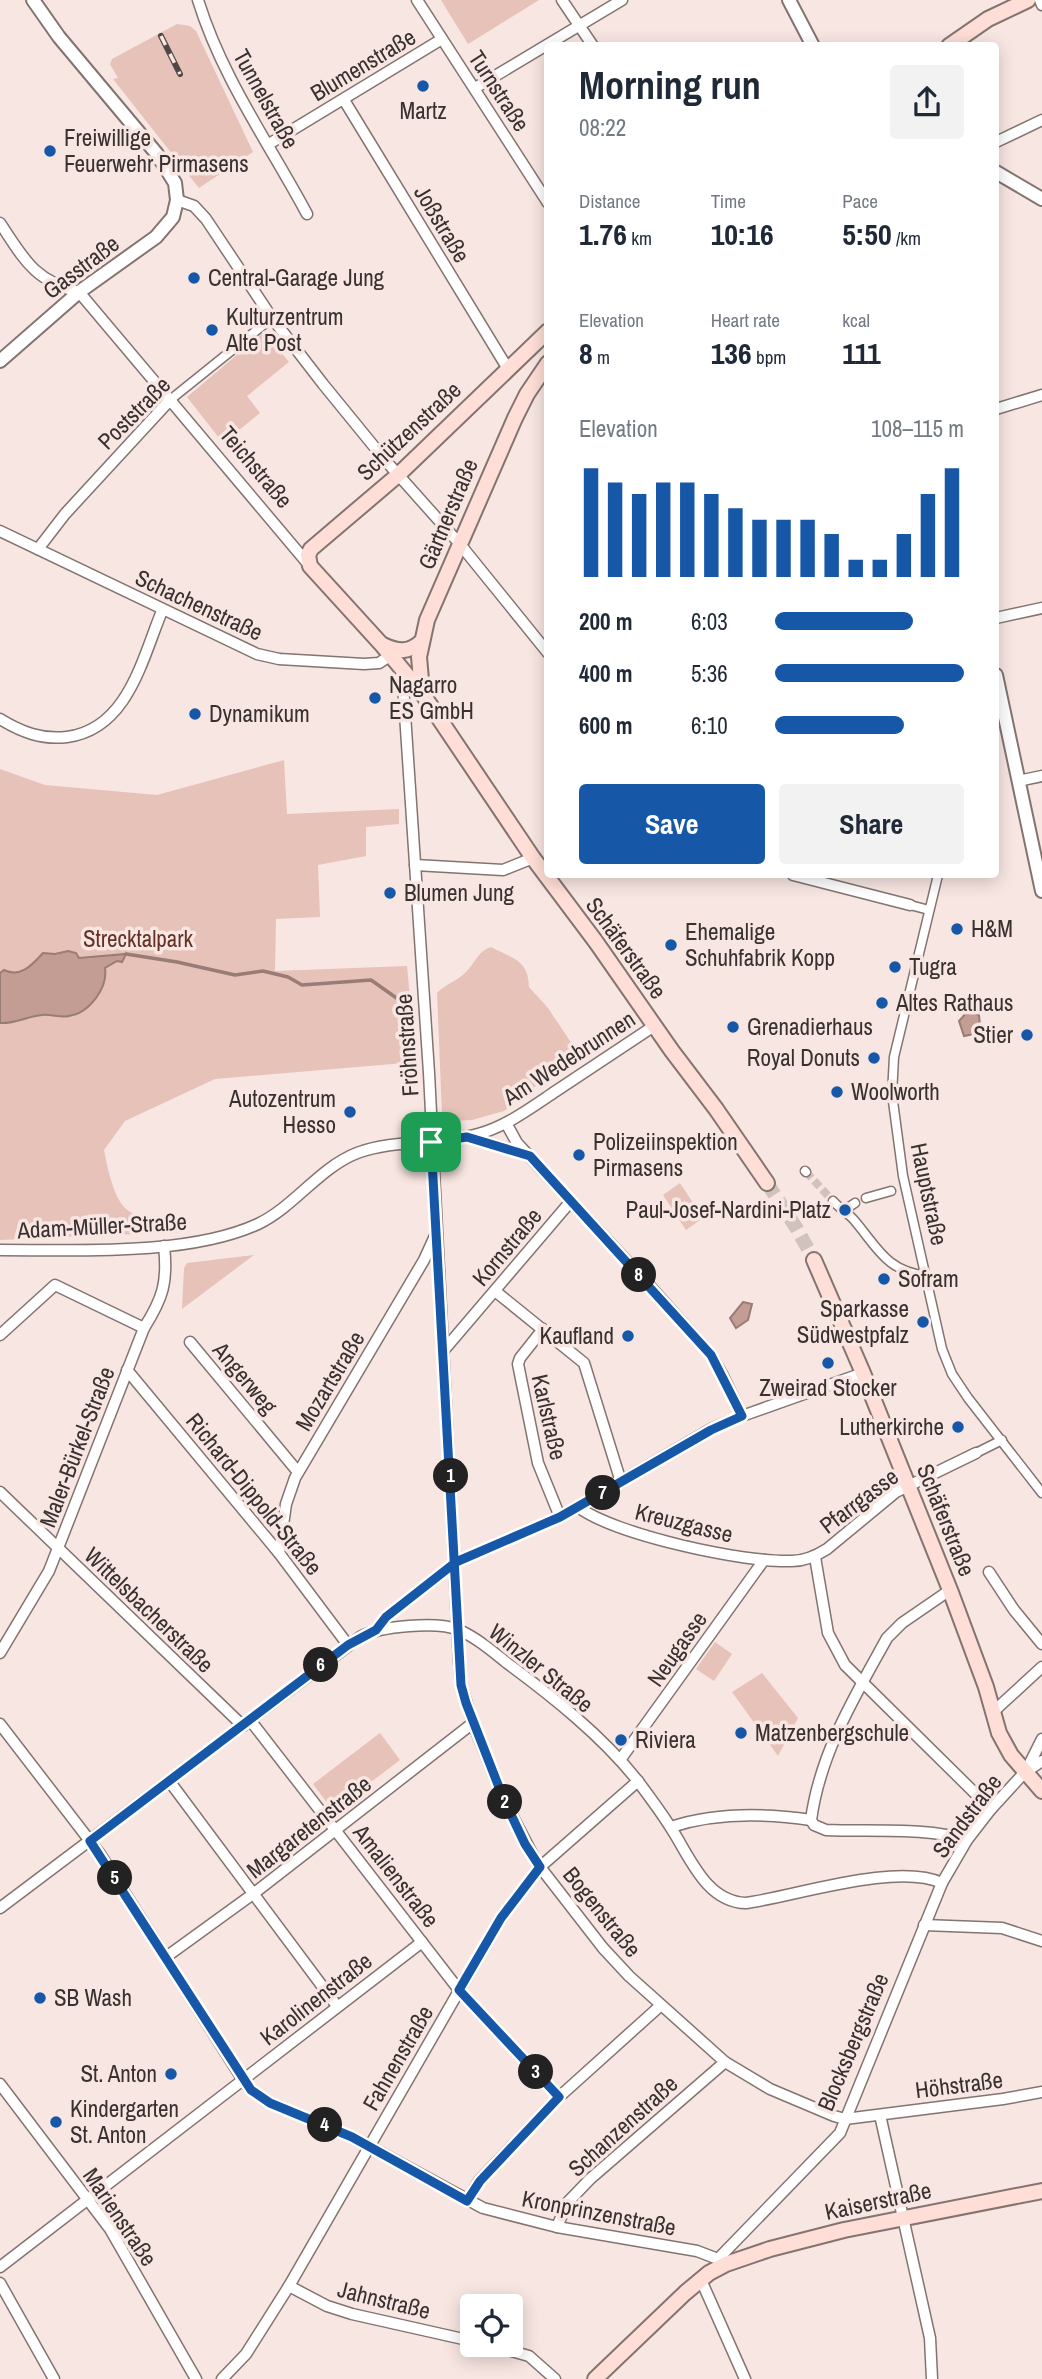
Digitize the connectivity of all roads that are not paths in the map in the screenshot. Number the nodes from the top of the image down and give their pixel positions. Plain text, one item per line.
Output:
1 (33, 0) edge
2 (198, 0) edge
3 (417, 0) edge
4 (562, 0) edge
5 (622, 0) edge
6 (789, 0) edge
7 (1028, 0) edge
8 (579, 26) junction
9 (442, 39) junction
10 (552, 42) edge
11 (590, 42) edge
12 (811, 42) edge
13 (955, 42) edge
14 (544, 47) edge
15 (475, 88) junction
16 (344, 100) junction
17 (1042, 120) edge
18 (999, 141) edge
19 (269, 144) junction
20 (999, 175) edge
21 (544, 197) edge
22 (1042, 199) edge
23 (177, 200) junction
24 (307, 214) dead end
25 (0, 223) edge
26 (79, 292) junction
27 (272, 318) junction
28 (544, 335) edge
29 (0, 361) edge
30 (508, 369) junction
31 (544, 369) edge
32 (1042, 395) edge
33 (170, 400) junction
34 (999, 408) edge
35 (398, 475) junction
36 (0, 531) edge
37 (459, 543) junction
38 (38, 549) junction
39 (310, 566) junction
40 (1042, 608) edge
41 (162, 611) junction
42 (999, 617) edge
43 (421, 642) junction
44 (544, 648) edge
45 (386, 650) junction
46 (402, 669) junction
47 (422, 693) junction
48 (999, 704) edge
49 (0, 719) edge
50 (1042, 776) edge
51 (1018, 782) junction
52 (533, 858) junction
53 (415, 865) junction
54 (544, 873) edge
55 (548, 878) edge
56 (805, 878) edge
57 (937, 878) edge
58 (1042, 891) edge
59 (910, 905) joint
60 (929, 910) junction
61 (654, 1026) junction
62 (506, 1123) junction
63 (467, 1137) junction
64 (431, 1142) junction
65 (530, 1156) junction
66 (767, 1183) tunnel mouth
67 (891, 1191) dead end
68 (866, 1198) dead end
69 (571, 1201) junction
70 (833, 1201) tunnel mouth
71 (855, 1203) dead end
72 (844, 1211) junction
73 (435, 1235) junction
74 (164, 1247) junction
75 (0, 1250) edge
76 (814, 1260) tunnel mouth
77 (927, 1276) junction
78 (495, 1291) junction
79 (144, 1328) junction
80 (543, 1329) junction
81 (0, 1335) edge
82 (190, 1342) dead end
83 (444, 1350) junction
84 (127, 1370) junction
85 (863, 1373) junction
86 (742, 1416) junction
87 (1002, 1440) junction
88 (976, 1454) joint
89 (298, 1472) junction
90 (621, 1482) junction
91 (908, 1486) junction
92 (0, 1492) edge
93 (1042, 1493) edge
94 (579, 1507) junction
95 (560, 1517) junction
96 (58, 1549) junction
97 (279, 1553) junction
98 (815, 1557) junction
99 (764, 1560) junction
100 (456, 1562) junction
101 (989, 1572) dead end
102 (950, 1590) junction
103 (457, 1629) junction
104 (376, 1630) junction
105 (1042, 1644) edge
106 (348, 1645) junction
107 (0, 1653) edge
108 (1042, 1667) edge
109 (863, 1682) junction
110 (993, 1712) junction
111 (246, 1723) junction
112 (473, 1723) junction
113 (0, 1724) edge
114 (1042, 1739) edge
115 (620, 1760) junction
116 (1042, 1761) edge
117 (1024, 1773) junction
118 (638, 1781) junction
119 (170, 1782) junction
120 (1042, 1791) edge
121 (991, 1809) junction
122 (811, 1820) junction
123 (671, 1827) junction
124 (335, 1830) junction
125 (967, 1840) junction
126 (90, 1841) junction
127 (540, 1867) junction
128 (942, 1883) junction
129 (253, 1894) junction
130 (0, 1908) edge
131 (924, 1925) junction
132 (1042, 1941) edge
133 (422, 1942) junction
134 (166, 1957) junction
135 (459, 1990) junction
136 (660, 2006) junction
137 (337, 2007) junction
138 (725, 2062) junction
139 (243, 2081) junction
140 (0, 2086) edge
141 (1042, 2092) edge
142 (559, 2097) junction
143 (880, 2115) junction
144 (845, 2119) junction
145 (368, 2146) junction
146 (1042, 2192) edge
147 (87, 2200) junction
148 (467, 2201) junction
149 (904, 2218) junction
150 (557, 2227) junction
151 (722, 2262) junction
152 (0, 2267) edge
153 (701, 2280) junction
154 (0, 2283) edge
155 (289, 2286) junction
156 (460, 2338) edge
157 (523, 2354) edge
158 (54, 2379) edge
159 (196, 2379) edge
160 (222, 2379) edge
161 (555, 2379) edge
162 (595, 2379) edge
163 (745, 2379) edge
164 (932, 2379) edge

1 - 23 street
2 - 19 street, Tunnelstraße
3 - 9 street, Turnstraße
4 - 8 street
5 - 8 street
6 - 12 street
7 - 13 main road
8 - 10 street
8 - 11 street
9 - 15 street, Turnstraße
9 - 16 street, Blumenstraße
14 - 15 street
15 - 21 street, Turnstraße
16 - 19 street, Blumenstraße
16 - 30 street, Joßstraße
17 - 18 street
19 - 24 street, Tunnelstraße
20 - 22 street
23 - 26 street, Gasstraße
23 - 27 street
25 - 26 street
26 - 29 street, Gasstraße
26 - 33 street, Teichstraße
27 - 33 street, Poststraße
27 - 35 street
28 - 30 main road, Schützenstraße
30 - 35 main road, Schützenstraße
31 - 37 main road, Gärtnerstraße
32 - 34 street
33 - 38 street, Poststraße
33 - 39 street, Teichstraße
35 - 37 street
35 - 39 main road, Schützenstraße
36 - 38 street, Schachenstraße
37 - 43 main road, Gärtnerstraße
37 - 44 street
38 - 41 street, Schachenstraße
39 - 45 main road, Teichstraße
40 - 42 street
41 - 45 street, Schachenstraße
41 - 49 street
43 - 45 main road
43 - 47 main road, Gärtnerstraße
45 - 46 main road, Teichstraße
46 - 47 main road, Schäferstraße
46 - 53 street, Fröhnstraße
47 - 52 main road, Schäferstraße
48 - 51 street
50 - 51 street
51 - 58 street
52 - 53 street
52 - 54 main road, Schäferstraße
53 - 64 street, Fröhnstraße
55 - 61 main road, Schäferstraße
56 - 59 street
57 - 60 street, Hauptstraße
59 - 60 street
60 - 77 street, Hauptstraße
61 - 62 street, Am Wedebrunnen
61 - 66 main road, Schäferstraße
62 - 63 street, Am Wedebrunnen
62 - 65 street
63 - 64 street, Adam-Müller-Straße
63 - 65 street
64 - 73 street, Fröhnstraße
64 - 74 street, Adam-Müller-Straße
65 - 69 street
67 - 68 street
69 - 78 street, Kornstraße
69 - 86 street
70 - 72 street
71 - 72 street
72 - 77 street
73 - 83 street, Fröhnstraße
73 - 89 street, Mozartstraße
74 - 75 street, Adam-Müller-Straße
74 - 79 street, Maler-Bürkel-Straße
76 - 85 main road, Schäferstraße
77 - 87 street, Hauptstraße
78 - 80 street
78 - 83 street, Kornstraße
79 - 81 street
79 - 84 street, Maler-Bürkel-Straße
80 - 90 street
80 - 95 street, Karlstraße
82 - 89 street, Angerweg
83 - 100 street, Fröhnstraße
84 - 96 street, Maler-Bürkel-Straße
84 - 97 street, Richard-Dippold-Straße
85 - 86 street
85 - 91 main road, Schäferstraße
86 - 90 street
87 - 88 street, Pfarrgasse
87 - 93 street, Hauptstraße
88 - 91 street, Pfarrgasse
89 - 97 street, Mozartstraße
90 - 94 street
91 - 98 street, Pfarrgasse
91 - 102 main road, Schäferstraße
92 - 96 street, Wittelsbacherstraße
94 - 95 street
94 - 99 street, Kreuzgasse
95 - 100 street
96 - 107 street, Maler-Bürkel-Straße
96 - 111 street, Wittelsbacherstraße
97 - 106 street, Richard-Dippold-Straße
98 - 99 street, Kreuzgasse
98 - 109 street
99 - 115 street, Neugasse
100 - 103 street, Fröhnstraße
100 - 104 street
101 - 105 street
102 - 109 street
102 - 110 main road, Schäferstraße
103 - 104 street, Winzler Straße
103 - 112 street, Bogenstraße
103 - 115 street, Winzler Straße
104 - 106 street, Winzler Straße
106 - 111 street, Winzler Straße
108 - 110 street
109 - 121 street
109 - 122 street
110 - 117 main road, Schäferstraße
111 - 119 street, Winzler Straße
111 - 124 street, Amalienstraße
112 - 124 street, Margaretenstraße
112 - 127 street, Bogenstraße
113 - 126 street, Kronprinzenstraße
114 - 117 street, Sandstraße
115 - 118 street, Winzler Straße
116 - 117 street, Sandstraße
117 - 120 main road, Schäferstraße
117 - 121 street, Sandstraße
118 - 123 street, Winzler Straße
118 - 127 street, Fahnenstraße
119 - 126 street, Winzler Straße
119 - 129 street
121 - 125 street, Sandstraße
122 - 123 street
122 - 125 street
123 - 128 street, Winzler Straße
124 - 129 street, Margaretenstraße
124 - 133 street, Amalienstraße
125 - 128 street, Sandstraße
126 - 130 street, Winzler Straße
126 - 134 street, Kronprinzenstraße
127 - 135 street, Fahnenstraße
127 - 136 street, Bogenstraße
128 - 131 street, Blocksbergstraße
129 - 134 street, Margaretenstraße
129 - 137 street
131 - 132 street
131 - 144 street, Blocksbergstraße
133 - 135 street, Amalienstraße
133 - 137 street, Karolinenstraße
134 - 139 street, Kronprinzenstraße
135 - 142 street, Amalienstraße
135 - 145 street, Fahnenstraße
136 - 138 street, Bogenstraße
136 - 142 street
137 - 139 street, Karolinenstraße
138 - 144 street, Bogenstraße
138 - 150 street, Schanzenstraße
139 - 145 street, Kronprinzenstraße
139 - 147 street, Karolinenstraße
140 - 147 street, Marienstraße
141 - 143 street, Höhstraße
142 - 148 street
143 - 144 street, Höhstraße
143 - 149 street
144 - 151 street, Blocksbergstraße
145 - 148 street, Kronprinzenstraße
145 - 155 street, Fahnenstraße
146 - 149 main road, Kaiserstraße
147 - 152 street, Karolinenstraße
147 - 159 street, Marienstraße
148 - 150 street, Kronprinzenstraße
149 - 151 main road, Kaiserstraße
149 - 164 street
150 - 151 street, Kronprinzenstraße
151 - 153 main road, Blocksbergstraße
153 - 162 main road, Blocksbergstraße
153 - 163 street
154 - 158 street
155 - 156 street, Jahnstraße
155 - 160 street, Fahnenstraße
157 - 161 street

